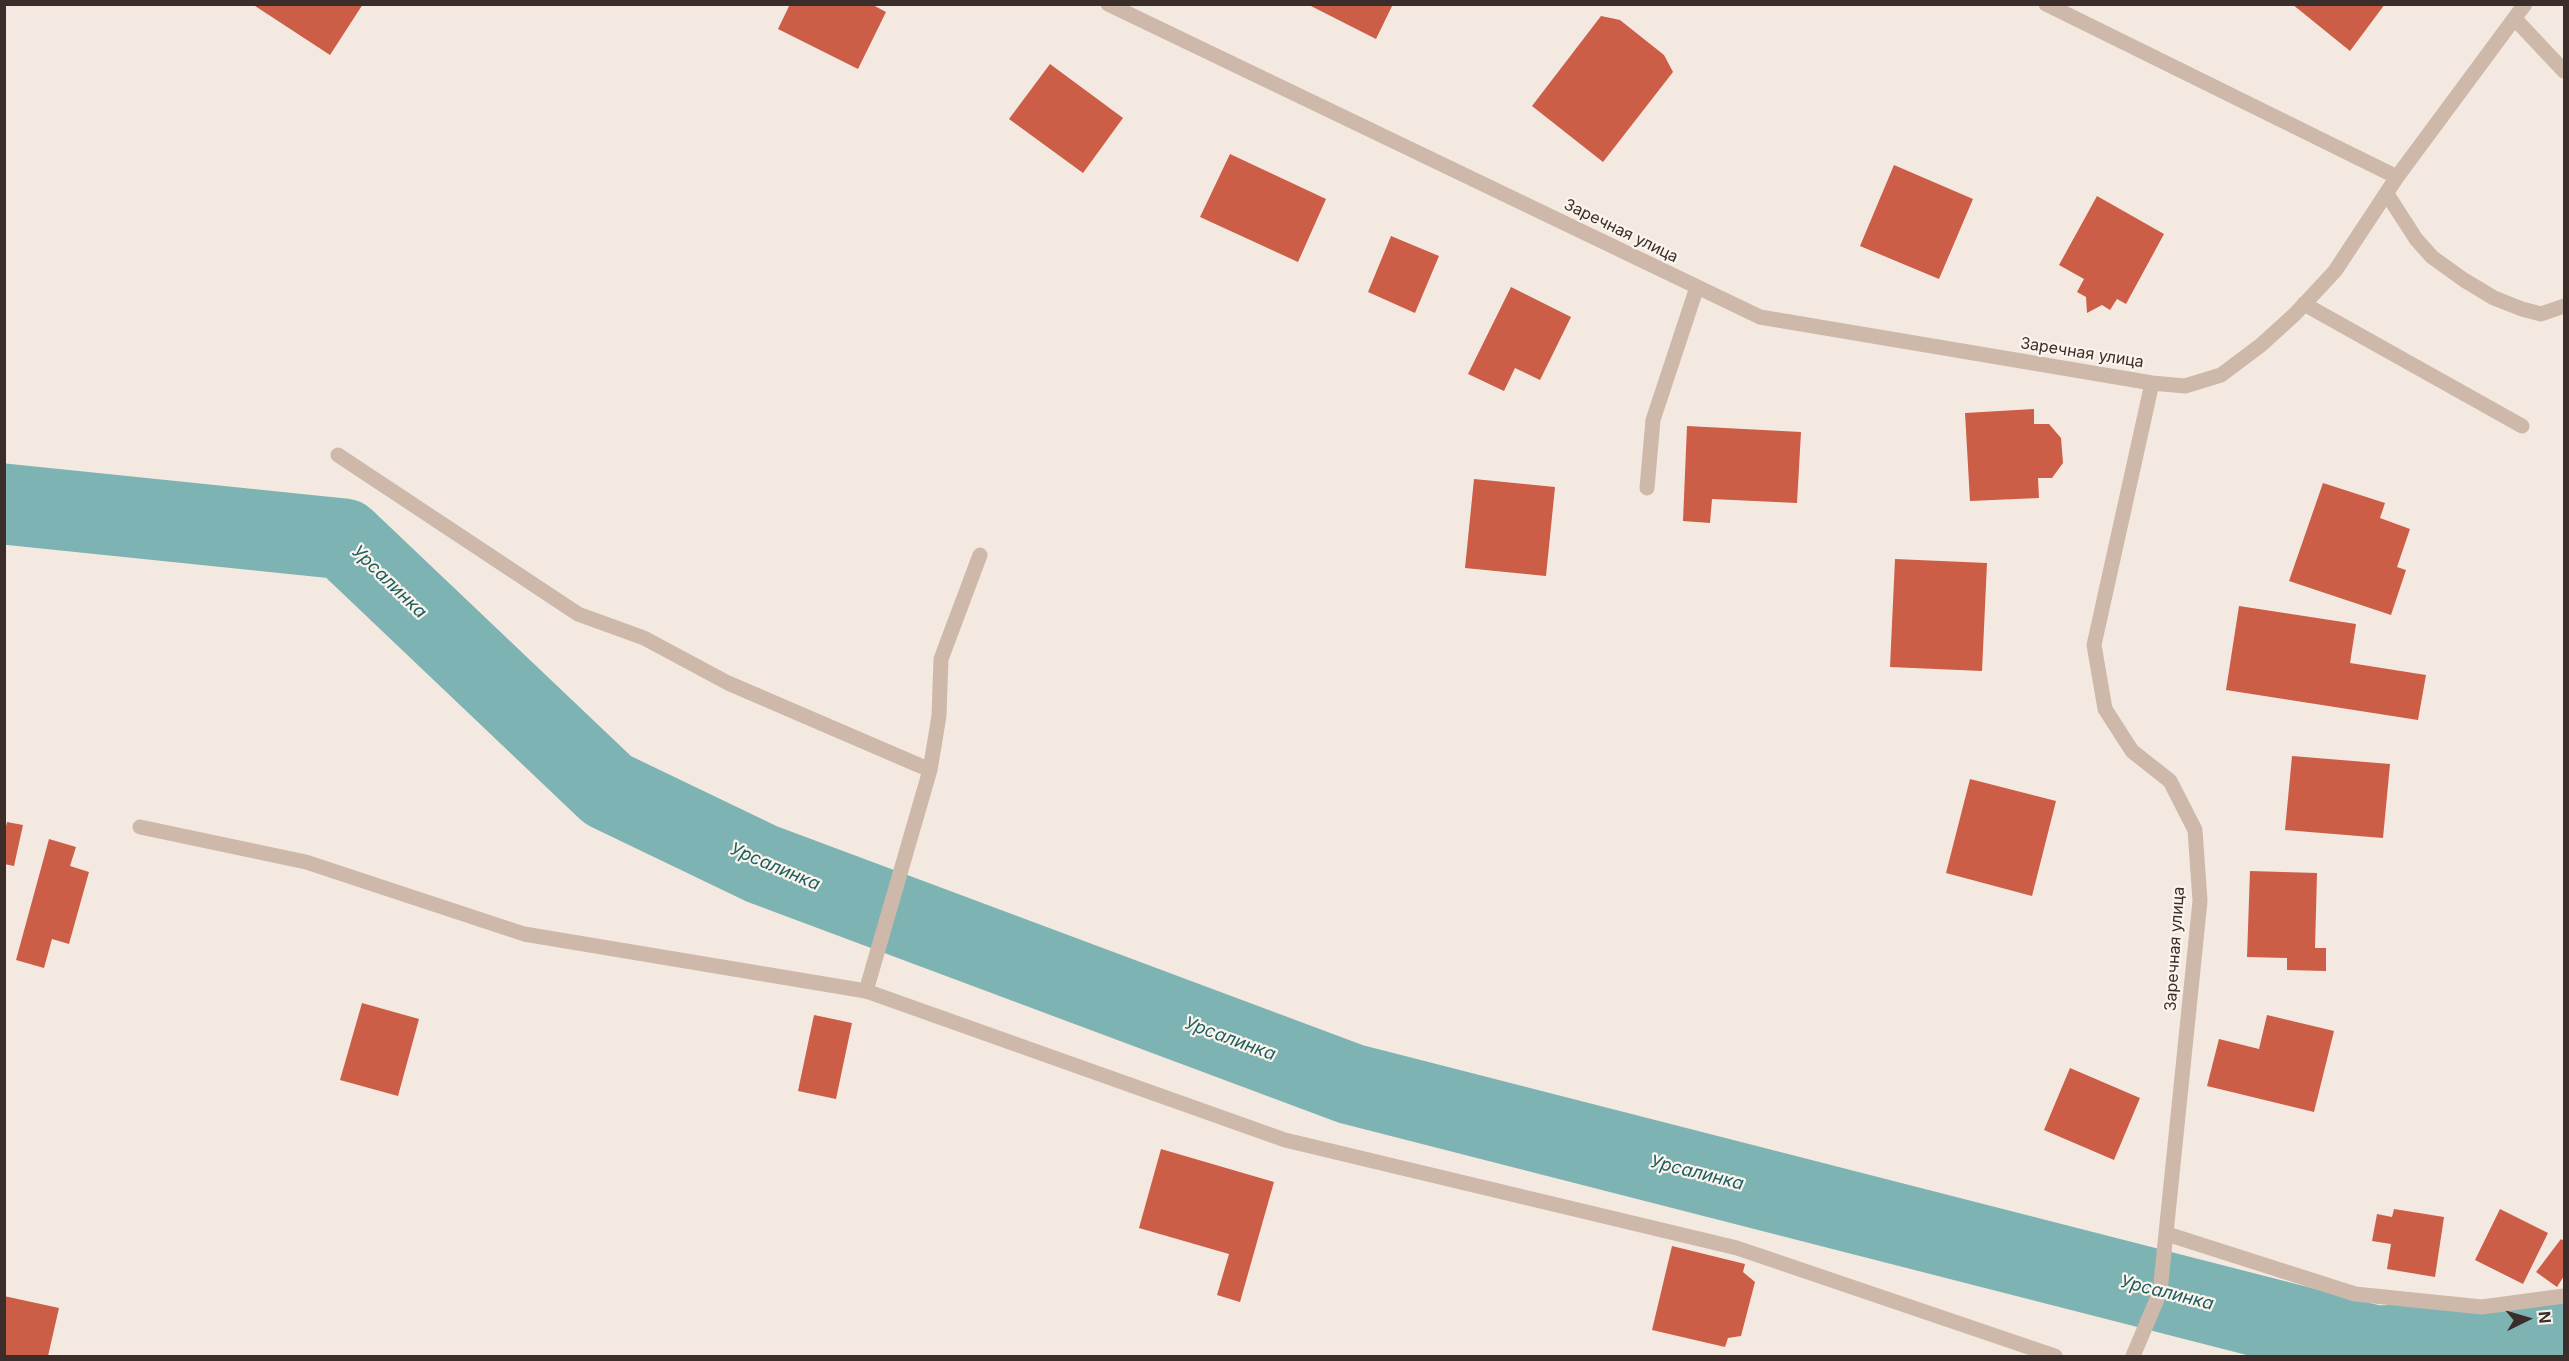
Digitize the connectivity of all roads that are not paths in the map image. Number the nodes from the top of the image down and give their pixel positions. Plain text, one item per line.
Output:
1 (1108, 4) edge
2 (2046, 4) edge
3 (2525, 4) edge
4 (2515, 19) junction
5 (2565, 71) edge
6 (2397, 177) junction
7 (2387, 194) junction
8 (1697, 287) junction
9 (2304, 304) junction
10 (2565, 306) edge
11 (2152, 383) junction
12 (2522, 426) dead end
13 (338, 455) dead end
14 (1647, 488) dead end
15 (980, 555) dead end
16 (930, 770) junction
17 (140, 827) dead end
18 (866, 992) junction
19 (2168, 1234) junction
20 (2565, 1296) edge
21 (2055, 1356) edge
22 (2133, 1356) edge

1 - 8 street, Заречная улица
2 - 6 street
3 - 4 street, Заречная улица
4 - 5 street
4 - 6 street, Заречная улица
6 - 7 street, Заречная улица
7 - 9 street, Заречная улица
7 - 10 street
8 - 11 street, Заречная улица
8 - 14 street
9 - 11 street, Заречная улица
9 - 12 street
11 - 19 street, Заречная улица
13 - 16 street
15 - 16 street
16 - 18 street
17 - 18 street
18 - 21 street
19 - 20 street
19 - 22 street, Заречная улица

